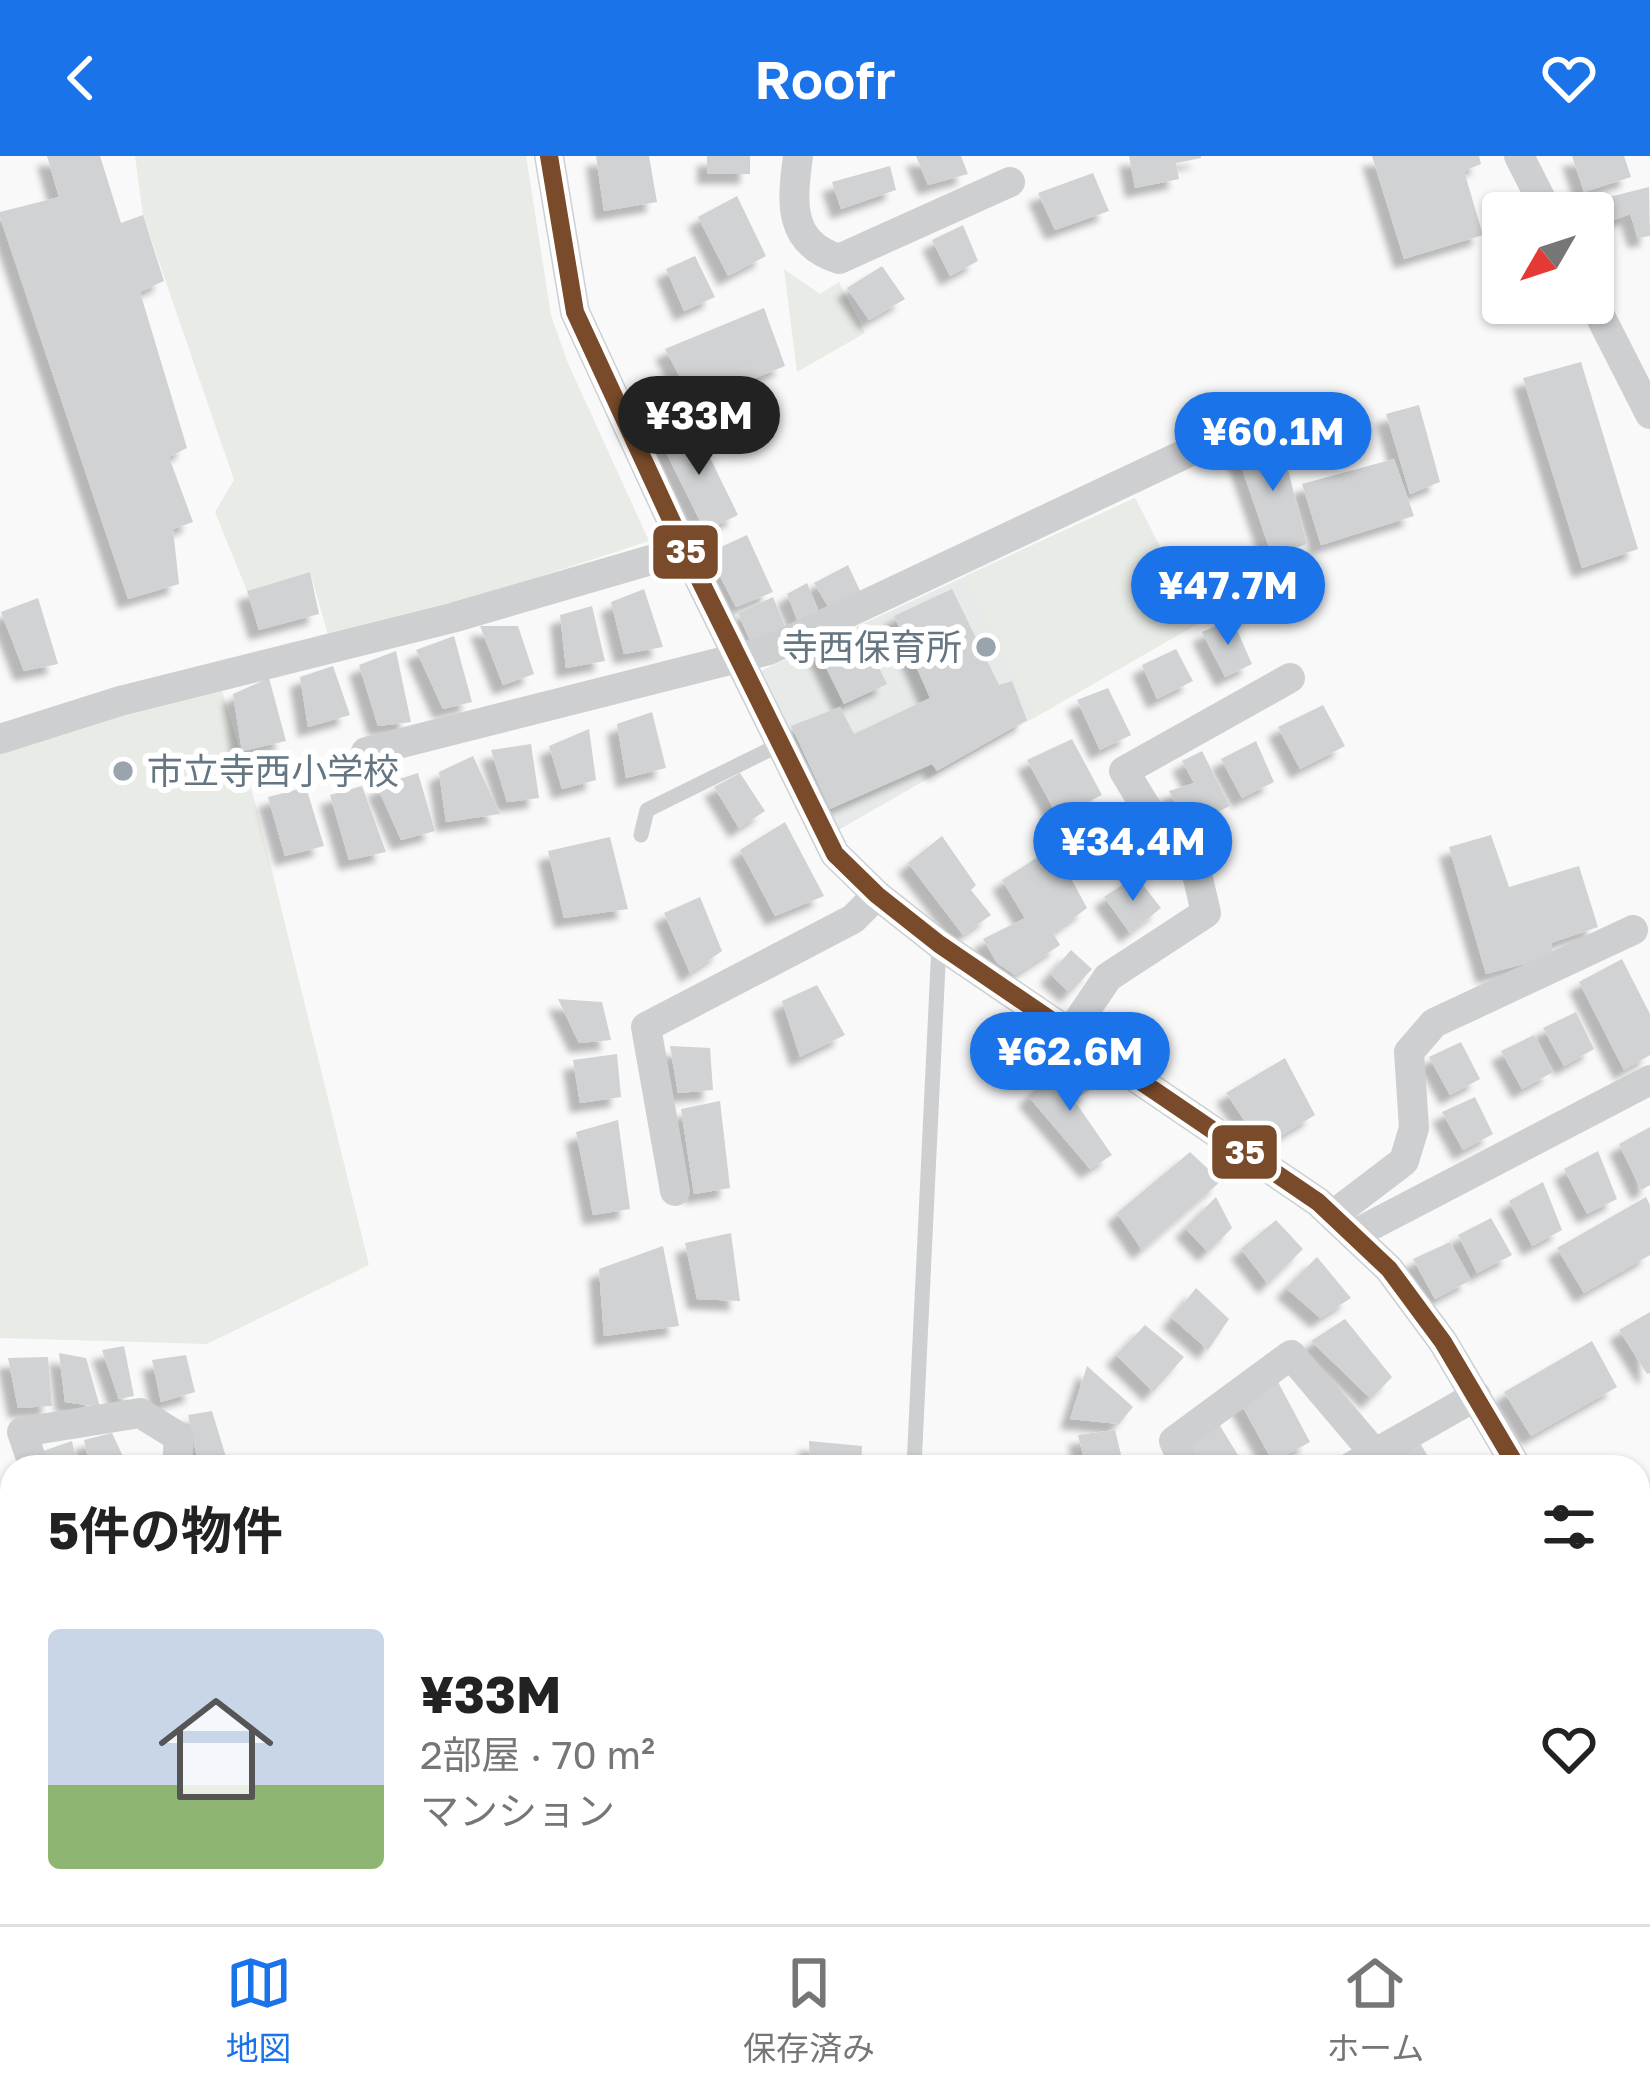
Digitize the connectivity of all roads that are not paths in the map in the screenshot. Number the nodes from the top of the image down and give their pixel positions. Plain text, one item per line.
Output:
1 (549, 156) edge
2 (798, 156) edge
3 (1519, 156) edge
4 (1010, 182) dead end
5 (1537, 192) edge
6 (1604, 324) edge
7 (1650, 414) edge
8 (1276, 421) dead end
9 (685, 550) junction
10 (737, 656) junction
11 (1290, 678) dead end
12 (0, 739) edge
13 (779, 745) junction
14 (366, 752) dead end
15 (641, 836) dead end
16 (877, 896) junction
17 (1633, 930) dead end
18 (939, 944) junction
19 (1070, 1033) junction
20 (1650, 1080) edge
21 (675, 1191) dead end
22 (1343, 1225) junction
23 (1476, 1396) junction
24 (30, 1455) edge
25 (178, 1455) edge
26 (915, 1455) edge
27 (1180, 1455) edge
28 (1360, 1455) edge
29 (1372, 1455) edge
30 (1510, 1455) edge

1 - 9 street
2 - 4 street
3 - 5 street
6 - 7 street
8 - 10 street
9 - 10 street
9 - 12 street
10 - 13 street
10 - 14 street
11 - 19 street
13 - 15 lane
13 - 16 street
16 - 18 street
16 - 21 street
17 - 22 street
18 - 19 street
18 - 26 lane
19 - 22 street
20 - 22 street
22 - 23 street
23 - 29 street
23 - 30 street
24 - 25 street
27 - 28 street

